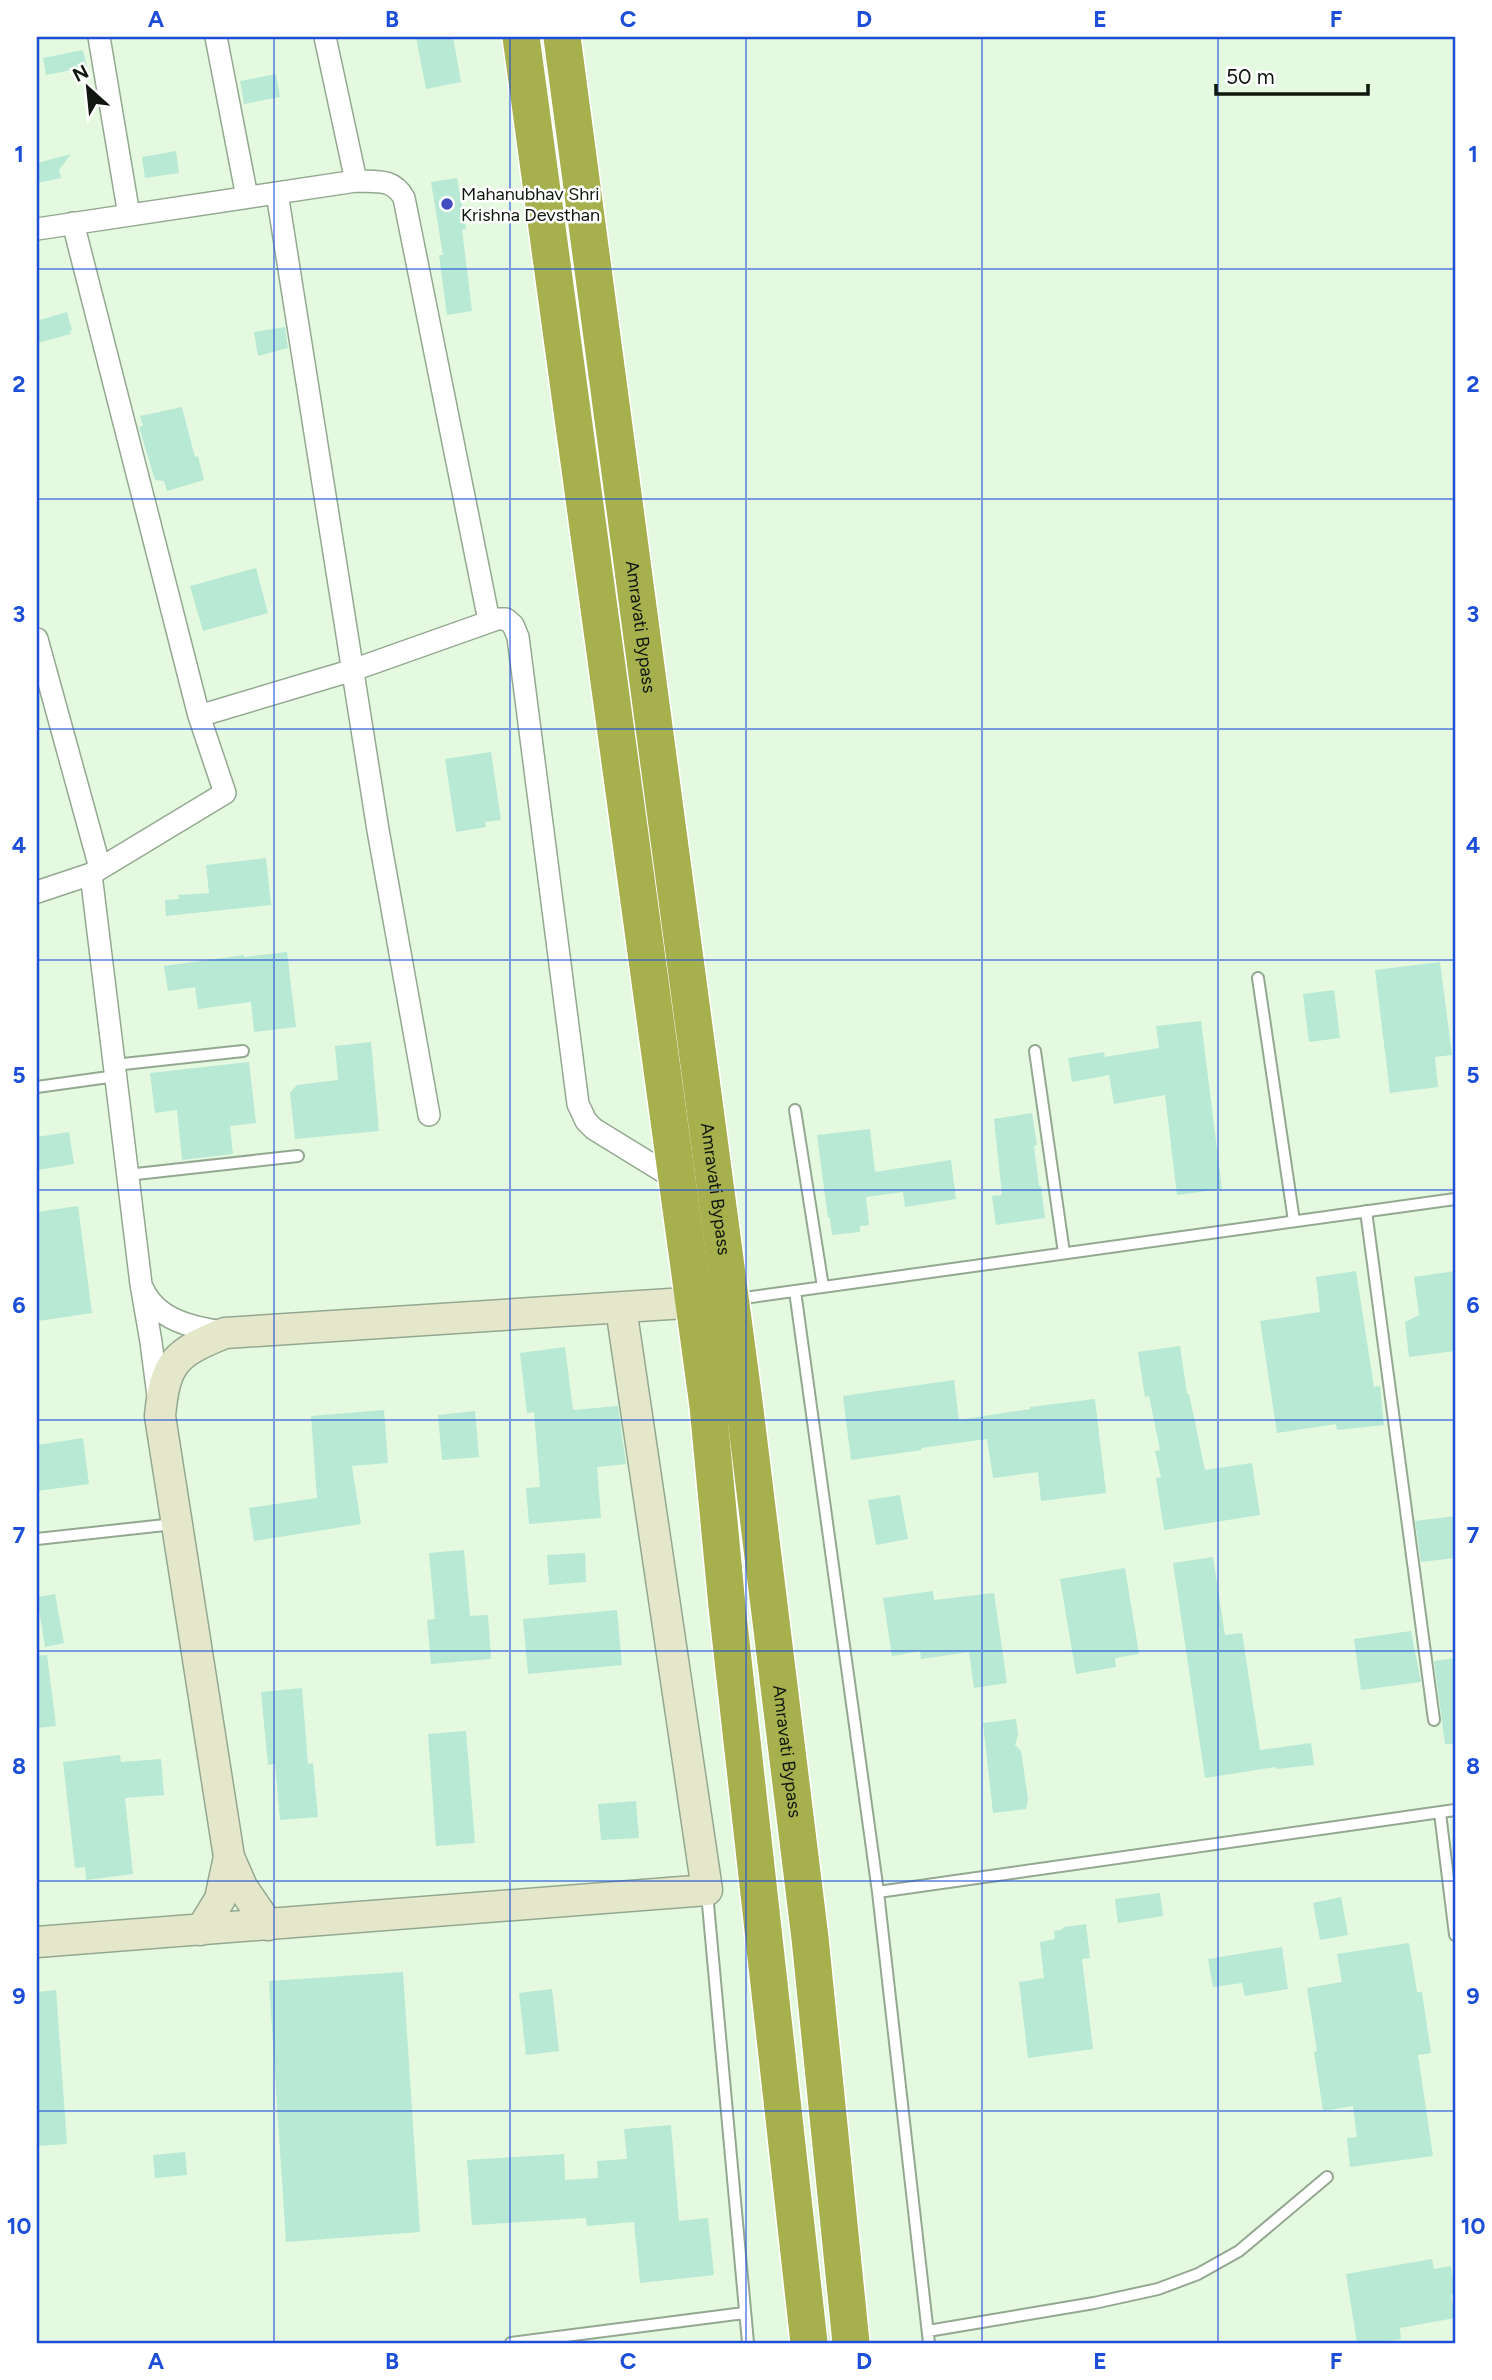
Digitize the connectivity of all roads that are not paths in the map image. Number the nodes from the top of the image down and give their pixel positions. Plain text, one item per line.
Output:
1 (99, 37) edge
2 (216, 37) edge
3 (325, 37) edge
4 (521, 37) edge
5 (562, 37) edge
6 (356, 181) junction
7 (277, 193) junction
8 (247, 197) junction
9 (129, 215) junction
10 (73, 223) junction
11 (37, 229) edge
12 (489, 621) junction
13 (37, 639) edge
14 (353, 670) junction
15 (199, 716) junction
16 (96, 871) junction
17 (37, 892) edge
18 (1258, 978) dead end
19 (243, 1051) dead end
20 (1035, 1051) dead end
21 (115, 1071) junction
22 (37, 1087) edge
23 (795, 1110) dead end
24 (429, 1115) dead end
25 (298, 1156) dead end
26 (128, 1175) junction
27 (677, 1180) junction
28 (1455, 1199) edge
29 (1366, 1211) junction
30 (1294, 1221) junction
31 (1065, 1253) junction
32 (141, 1284) junction
33 (823, 1287) junction
34 (794, 1290) junction
35 (730, 1299) junction
36 (694, 1303) junction
37 (621, 1308) junction
38 (225, 1333) junction
39 (160, 1416) junction
40 (177, 1523) junction
41 (37, 1539) edge
42 (1434, 1720) dead end
43 (1455, 1810) edge
44 (1440, 1813) junction
45 (229, 1857) junction
46 (707, 1890) junction
47 (878, 1892) junction
48 (268, 1925) junction
49 (201, 1930) junction
50 (1455, 1935) edge
51 (37, 1941) edge
52 (1327, 2177) dead end
53 (744, 2313) junction
54 (928, 2331) junction
55 (511, 2343) edge
56 (748, 2343) edge
57 (809, 2343) edge
58 (851, 2343) edge
59 (929, 2343) edge

1 - 9 street
2 - 8 street
3 - 6 street
4 - 27 highway
5 - 35 highway, Amravati Bypass
6 - 7 street
6 - 12 street
7 - 8 street
7 - 14 street
8 - 9 street
9 - 10 street
10 - 11 street
10 - 15 street
12 - 14 street
12 - 27 street
13 - 16 street
14 - 15 street
14 - 24 street
15 - 16 street
16 - 17 street
16 - 21 street
18 - 30 lane
19 - 21 lane
20 - 31 lane
21 - 22 lane
21 - 26 street
23 - 33 lane
25 - 26 lane
26 - 32 street
27 - 36 highway
28 - 29 lane
29 - 30 lane
29 - 42 lane
30 - 31 lane
31 - 33 lane
32 - 38 street
32 - 39 street
33 - 34 lane
34 - 35 lane
34 - 47 lane
35 - 36 street
35 - 58 highway, Amravati Bypass
36 - 37 street
36 - 57 highway
37 - 38 street
37 - 46 street
38 - 39 street
39 - 40 street
40 - 41 lane
40 - 45 street
43 - 44 lane
44 - 47 lane
44 - 50 lane
45 - 48 street
45 - 49 street
46 - 48 street
46 - 53 lane
47 - 54 lane
48 - 49 street
49 - 51 street
52 - 54 lane
53 - 55 lane
53 - 56 lane
54 - 59 lane

